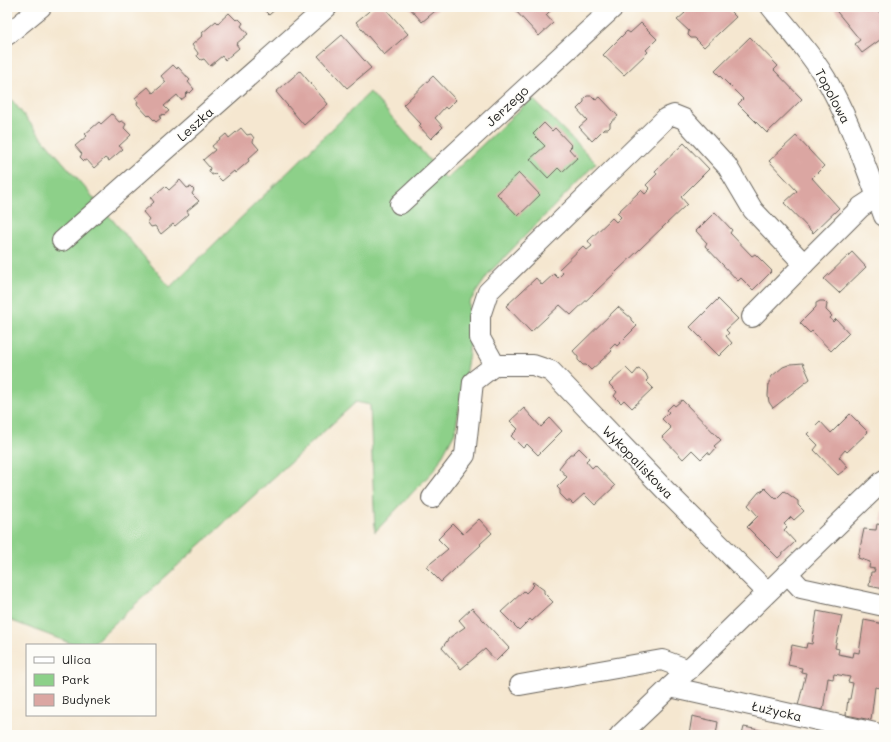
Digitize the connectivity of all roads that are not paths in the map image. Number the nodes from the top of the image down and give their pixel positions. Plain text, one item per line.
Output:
1 (41, 7) edge
2 (327, 7) edge
3 (614, 7) edge
4 (773, 8) edge
5 (7, 35) edge
6 (880, 194) edge
7 (400, 204) dead end
8 (884, 216) edge
9 (62, 241) dead end
10 (804, 264) junction
11 (752, 317) dead end
12 (495, 365) junction
13 (884, 480) edge
14 (432, 498) dead end
15 (787, 573) junction
16 (767, 592) junction
17 (884, 606) edge
18 (689, 670) junction
19 (520, 685) dead end
20 (670, 687) junction
21 (620, 735) edge
22 (884, 735) edge

1 - 5 street
2 - 9 street, Leszka
3 - 7 street, Jerzego
4 - 6 street, Topolowa
6 - 8 street, Topolowa
6 - 10 street
10 - 11 street
10 - 12 street
12 - 14 street
12 - 16 street, Wykopaliskowa
13 - 15 street
15 - 16 street
15 - 17 street
16 - 18 street
18 - 19 street
18 - 20 street
20 - 21 street
20 - 22 street, Łużycka

